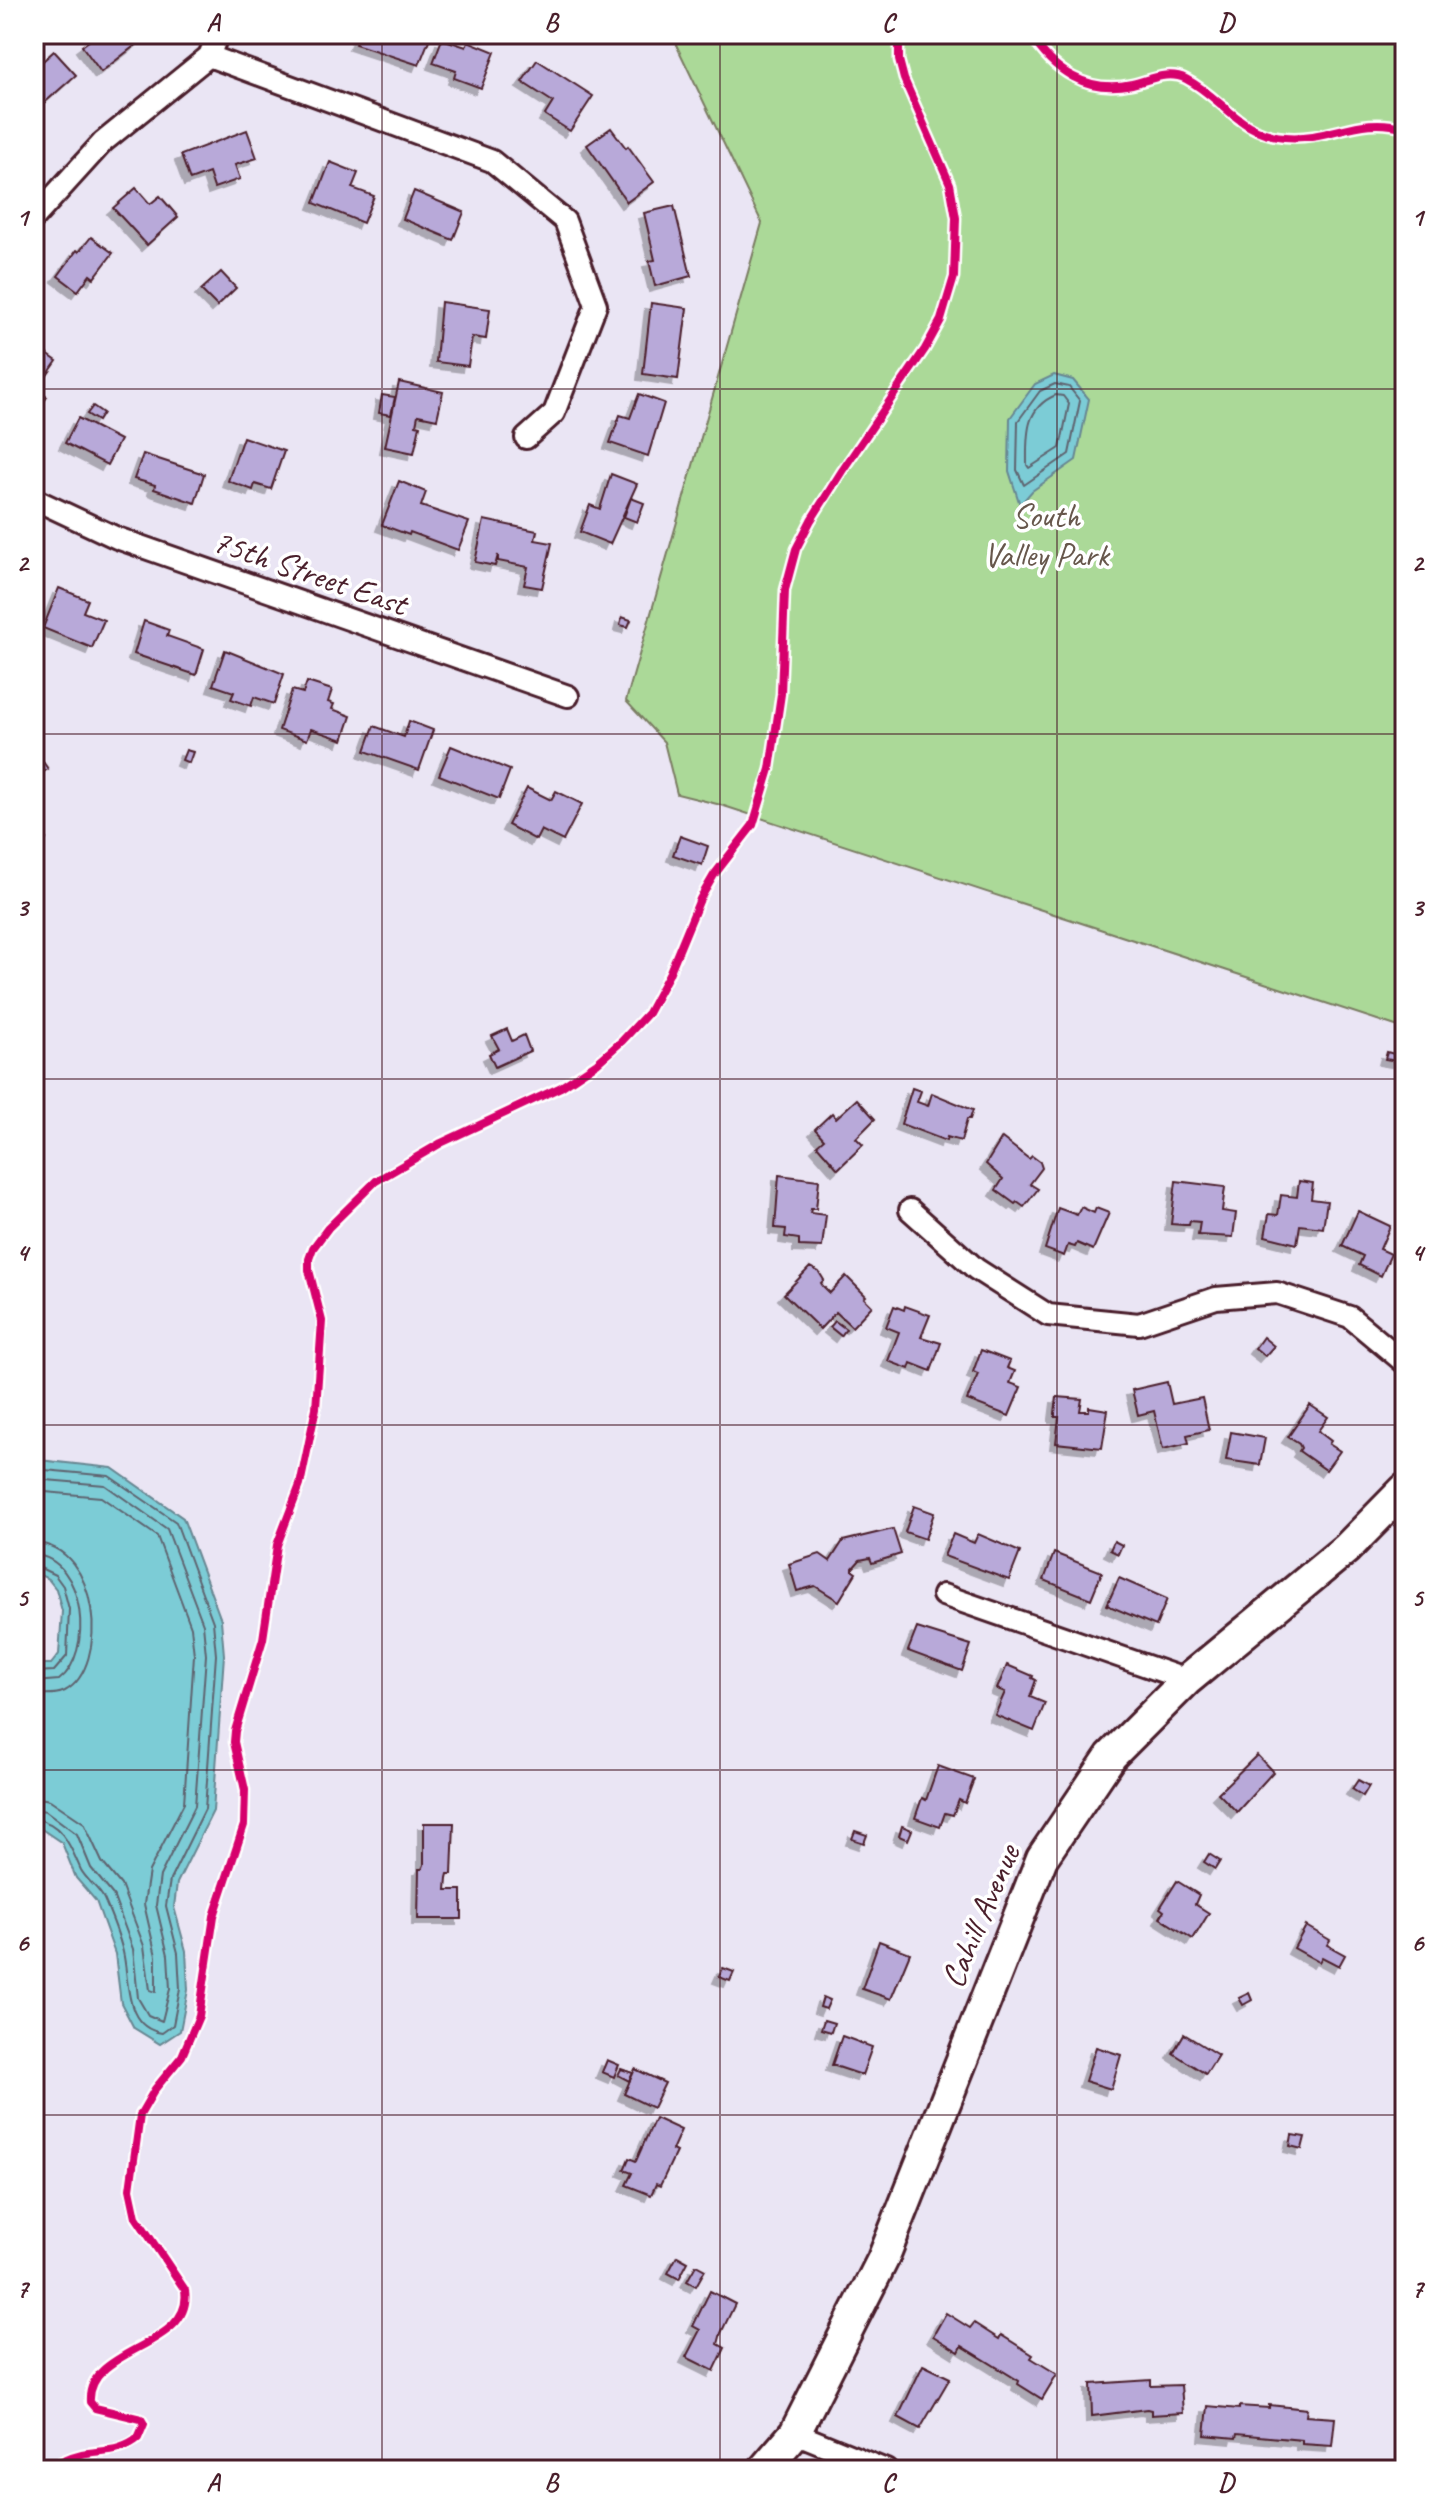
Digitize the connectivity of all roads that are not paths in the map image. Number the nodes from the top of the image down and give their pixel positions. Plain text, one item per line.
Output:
1 (218, 34) edge
2 (209, 56) junction
3 (34, 218) edge
4 (526, 438) dead end
5 (34, 499) edge
6 (568, 696) dead end
7 (910, 1210) dead end
8 (1405, 1363) edge
9 (1405, 1489) edge
10 (943, 1595) dead end
11 (1187, 1680) junction
12 (795, 2433) junction
13 (763, 2470) edge
14 (886, 2470) edge

1 - 2 street
2 - 3 street
2 - 4 street
5 - 6 street, 75th Street East
7 - 8 street
9 - 11 street, Cahill Avenue
10 - 11 street
11 - 12 street, Cahill Avenue
12 - 13 street, Cahill Avenue
12 - 14 street

